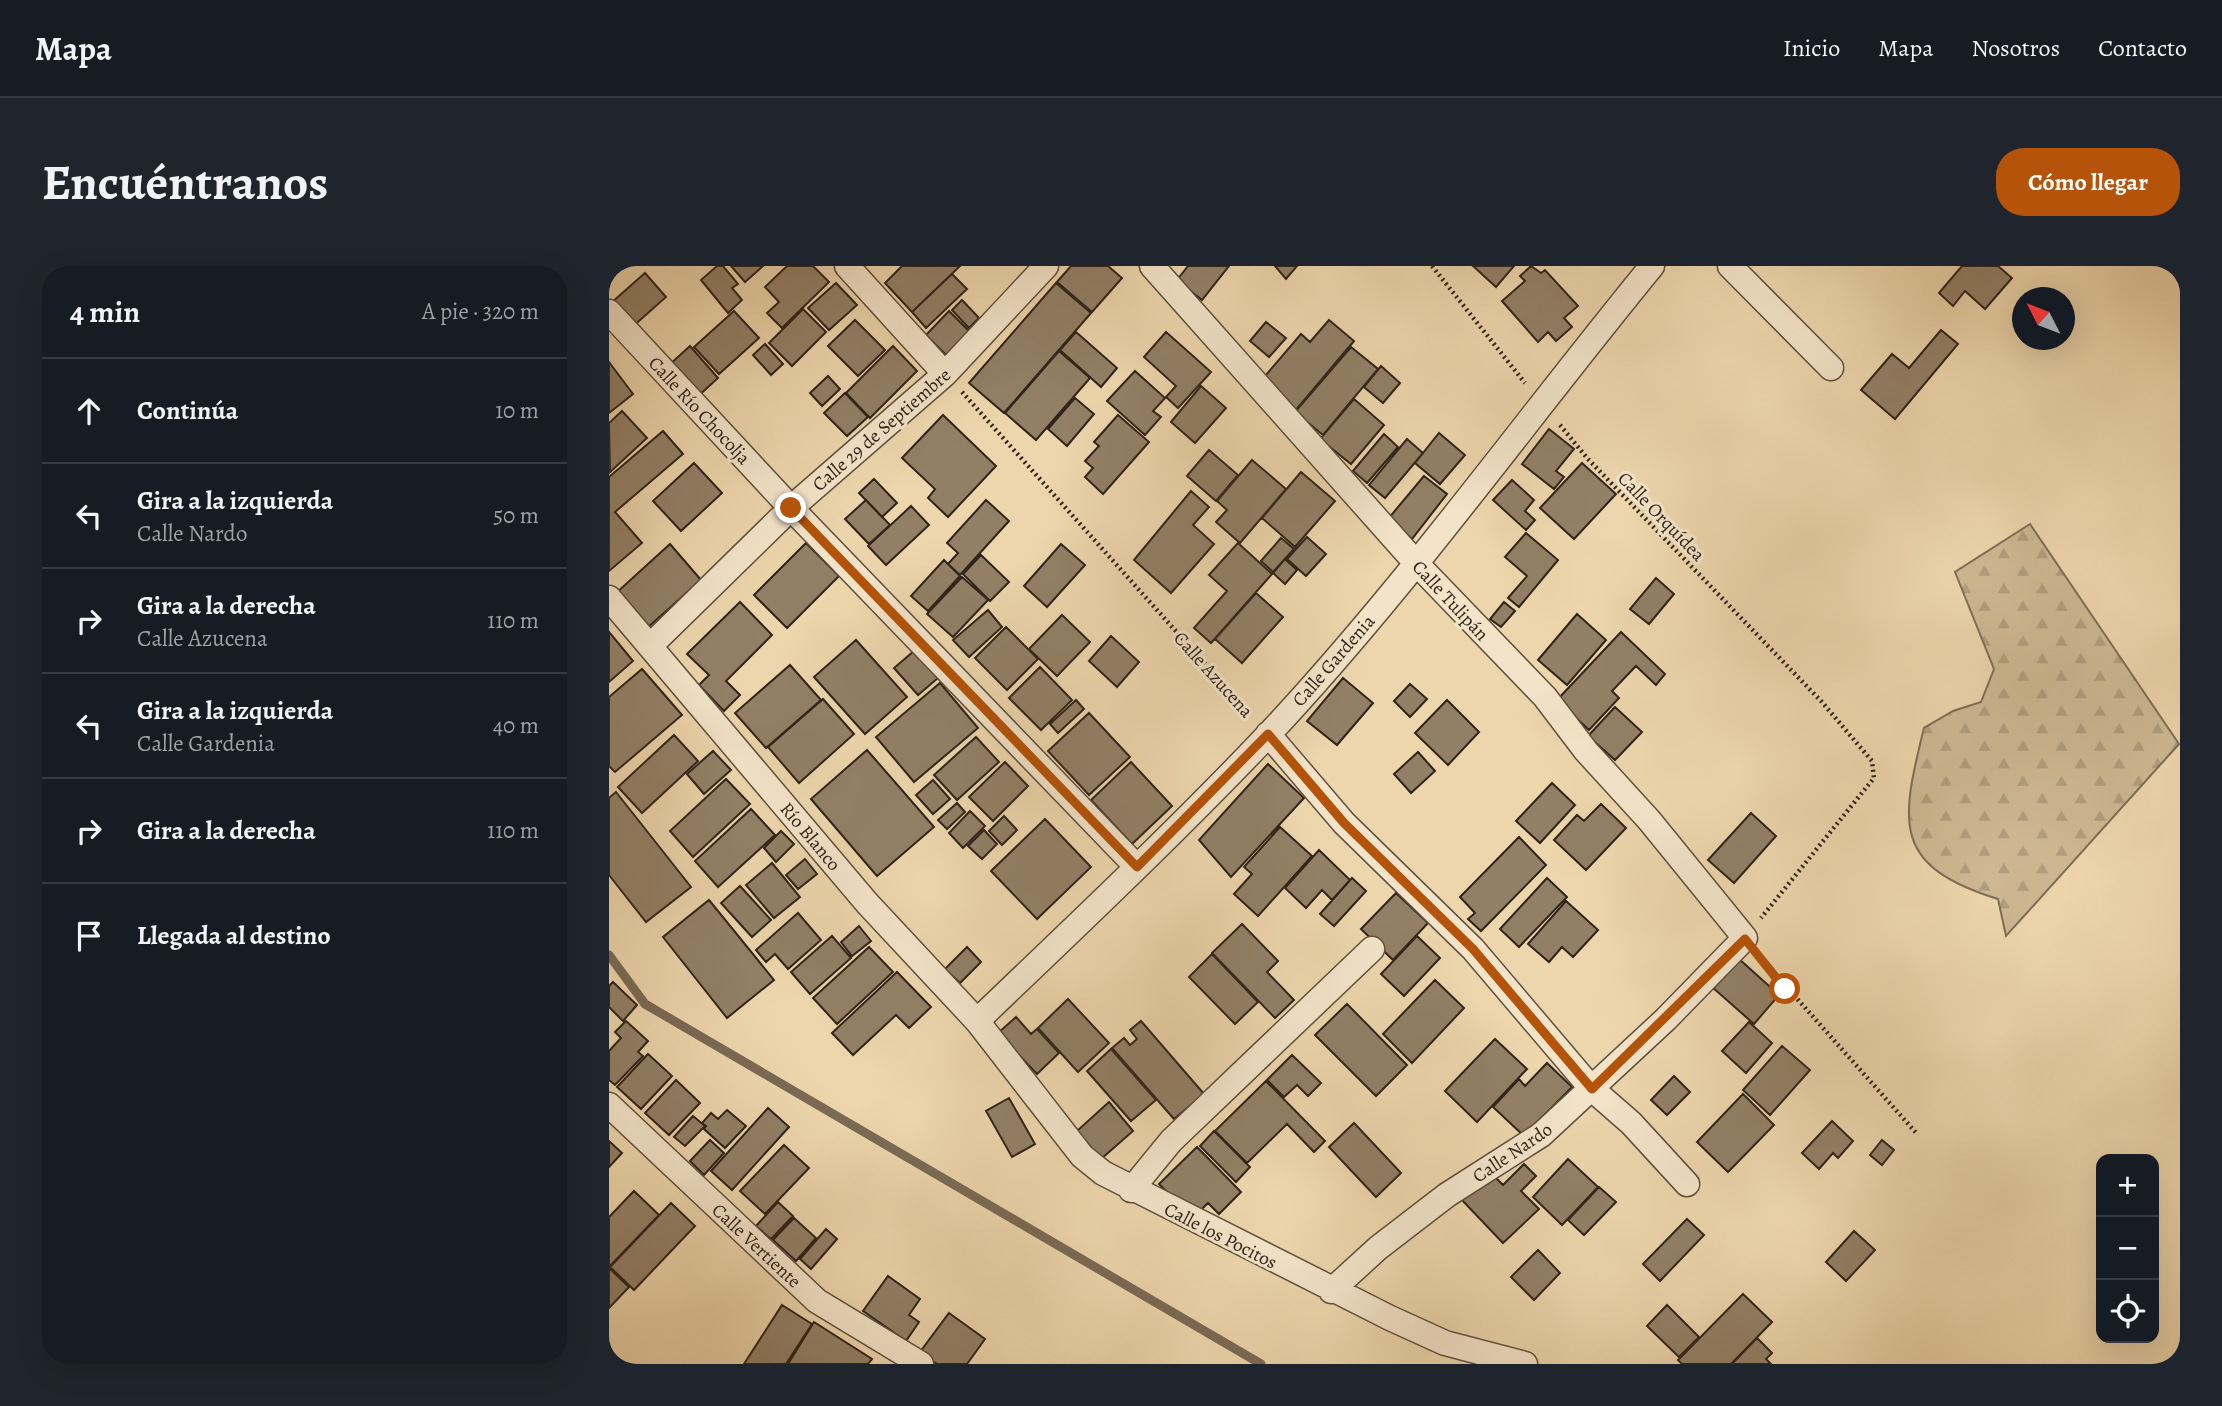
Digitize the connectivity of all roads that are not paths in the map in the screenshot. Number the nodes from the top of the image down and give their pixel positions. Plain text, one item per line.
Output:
1 (847, 266) edge
2 (1046, 266) edge
3 (1152, 266) edge
4 (1652, 266) edge
5 (1730, 266) edge
6 (609, 312) edge
7 (1831, 368) dead end
8 (945, 373) junction
9 (791, 508) junction
10 (1416, 563) junction
11 (609, 598) edge
12 (651, 645) junction
13 (1268, 734) junction
14 (1137, 867) junction
15 (1745, 939) joint
16 (1372, 949) dead end
17 (977, 1021) junction
18 (1592, 1089) junction
19 (609, 1105) edge
20 (1687, 1184) dead end
21 (1131, 1190) junction
22 (1331, 1291) junction
23 (921, 1364) edge
24 (1525, 1364) edge

1 - 8 street
2 - 8 street, Calle 29 de Septiembre
3 - 10 street, Calle Tulipán
4 - 10 street, Calle Gardenia
5 - 7 street
6 - 9 street, Calle Río Chocolja
8 - 9 street, Calle 29 de Septiembre
9 - 12 street, Calle 29 de Septiembre
9 - 14 street, Calle Río Chocolja
10 - 13 street, Calle Gardenia
10 - 15 street, Calle Tulipán
11 - 12 street, Río Blanco
12 - 17 street, Río Blanco
13 - 14 street, Calle Gardenia
13 - 18 street, Calle Azucena
14 - 17 street, Calle Gardenia
15 - 18 street, Calle Nardo
16 - 21 street
17 - 21 street, Calle los Pocitos
18 - 20 street, Calle Azucena
18 - 22 street, Calle Nardo
19 - 23 street, Calle Vertiente
21 - 22 street, Calle los Pocitos
22 - 24 street, Calle los Pocitos

